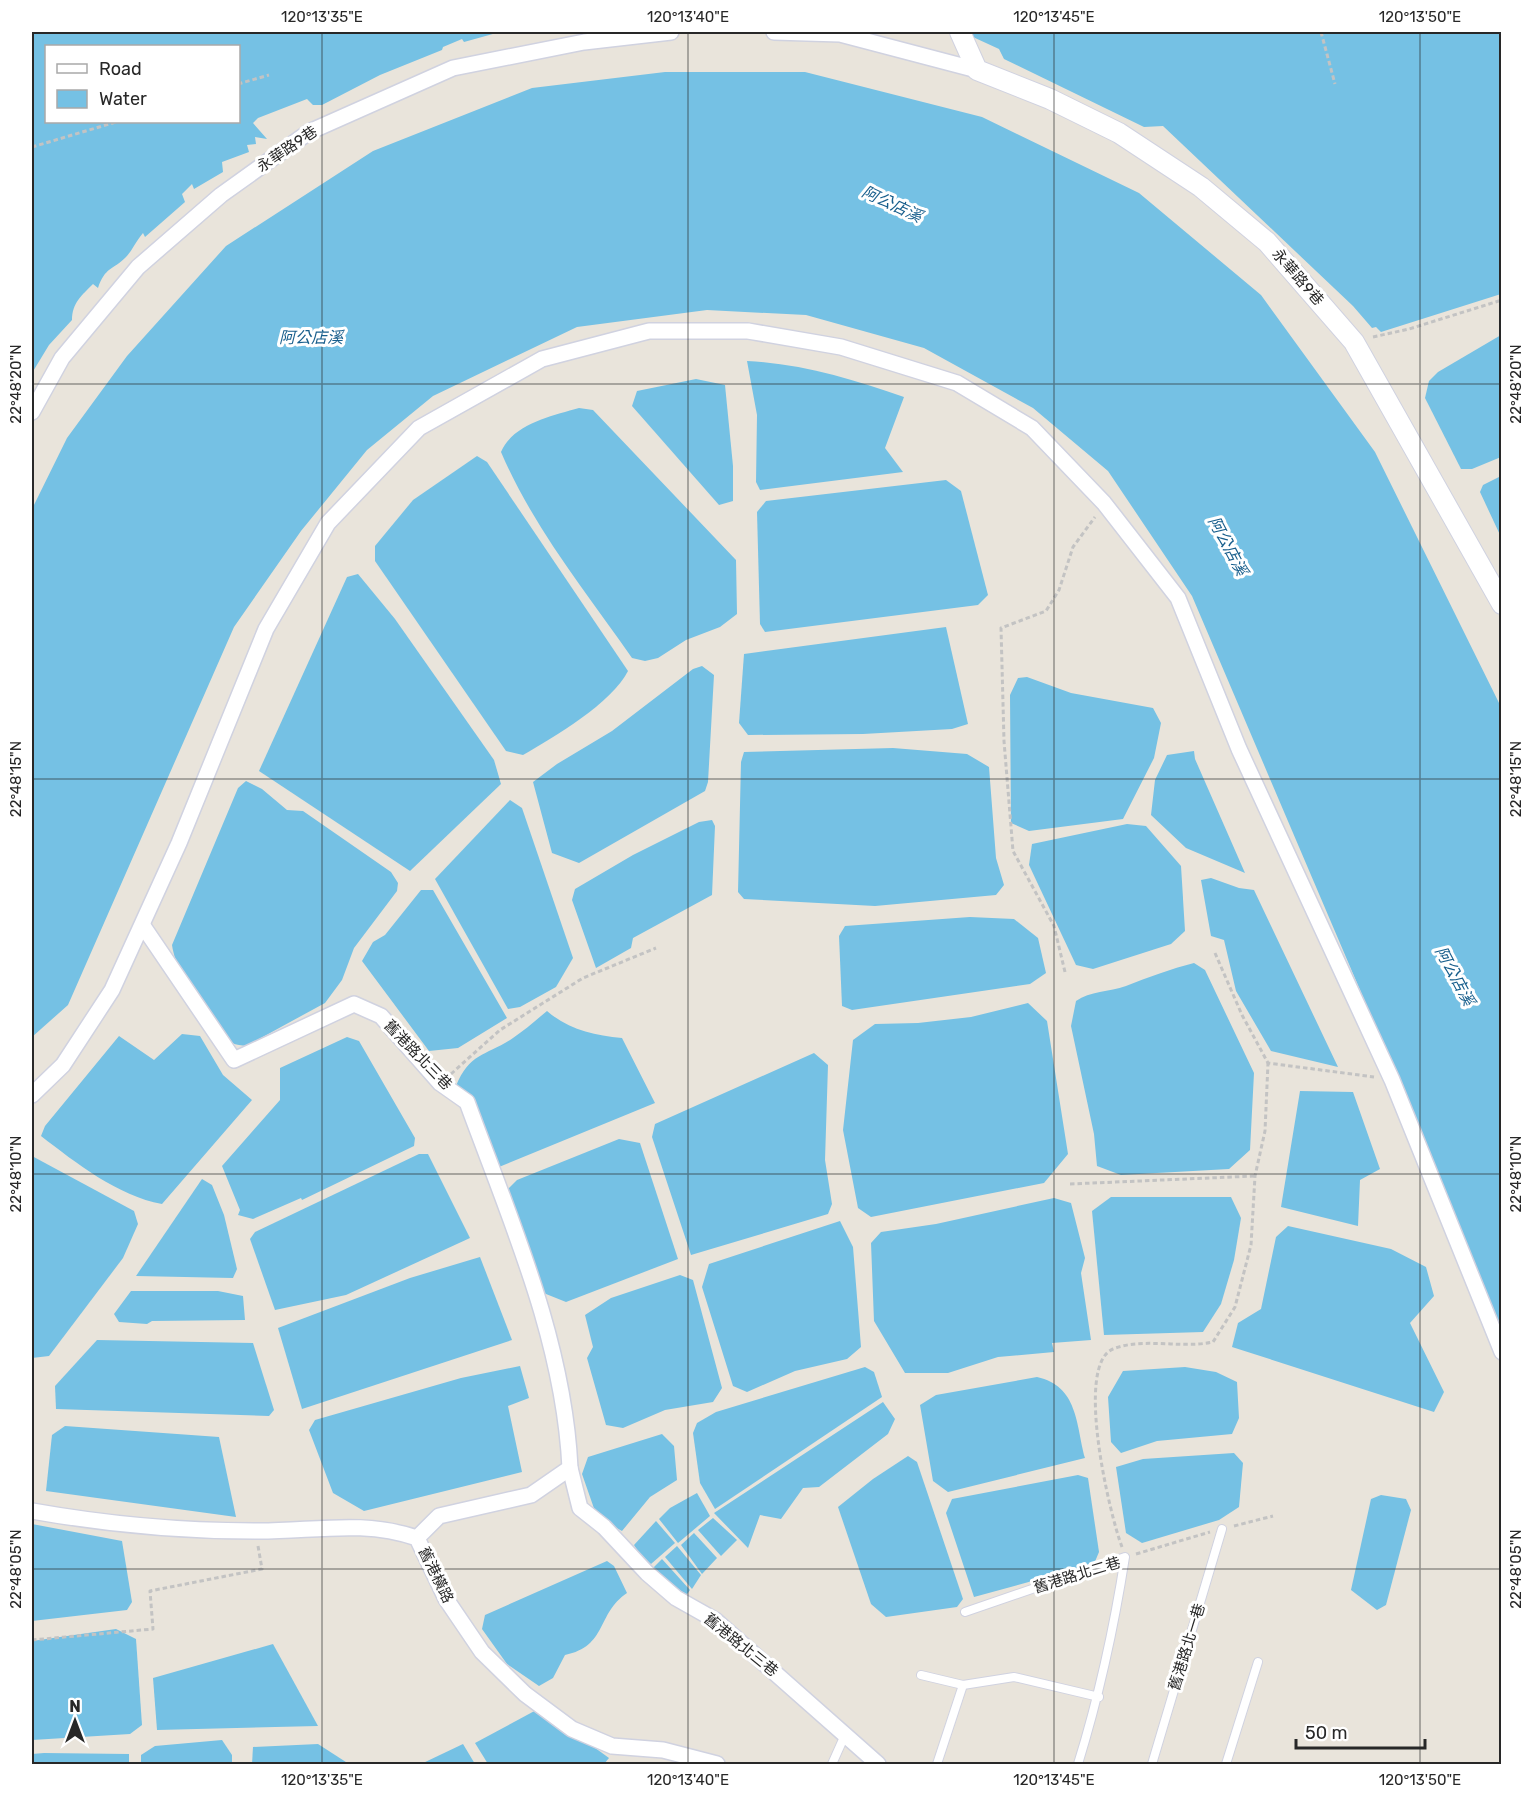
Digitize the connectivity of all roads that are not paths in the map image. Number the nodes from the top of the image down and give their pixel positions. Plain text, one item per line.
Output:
1 (671, 32) edge
2 (774, 32) edge
3 (960, 32) edge
4 (977, 70) junction
5 (32, 412) edge
6 (1502, 604) edge
7 (143, 926) junction
8 (32, 1095) edge
9 (1502, 1352) edge
10 (570, 1468) junction
11 (32, 1511) edge
12 (1222, 1529) road end
13 (417, 1538) junction
14 (965, 1612) dead end
15 (1258, 1662) dead end
16 (921, 1675) dead end
17 (963, 1685) junction
18 (1099, 1697) junction
19 (846, 1733) junction
20 (717, 1764) edge
21 (832, 1764) edge
22 (878, 1764) edge
23 (937, 1764) edge
24 (1078, 1764) edge
25 (1152, 1764) edge
26 (1226, 1764) edge

1 - 5 street, 永華路9巷
2 - 4 street, 永華路9巷
3 - 4 street
4 - 6 street, 永華路9巷
7 - 8 street
7 - 9 street
7 - 10 street, 舊港路北三巷
10 - 13 street
10 - 19 street, 舊港路北三巷
11 - 13 street, 舊港橫路
12 - 25 lane, 舊港路北一巷
13 - 20 street, 舊港橫路
14 - 18 lane, 舊港路北二巷
15 - 26 lane
16 - 17 lane
17 - 18 lane
17 - 23 lane
18 - 24 lane, 舊港路北二巷
19 - 21 lane
19 - 22 street, 舊港路北三巷

